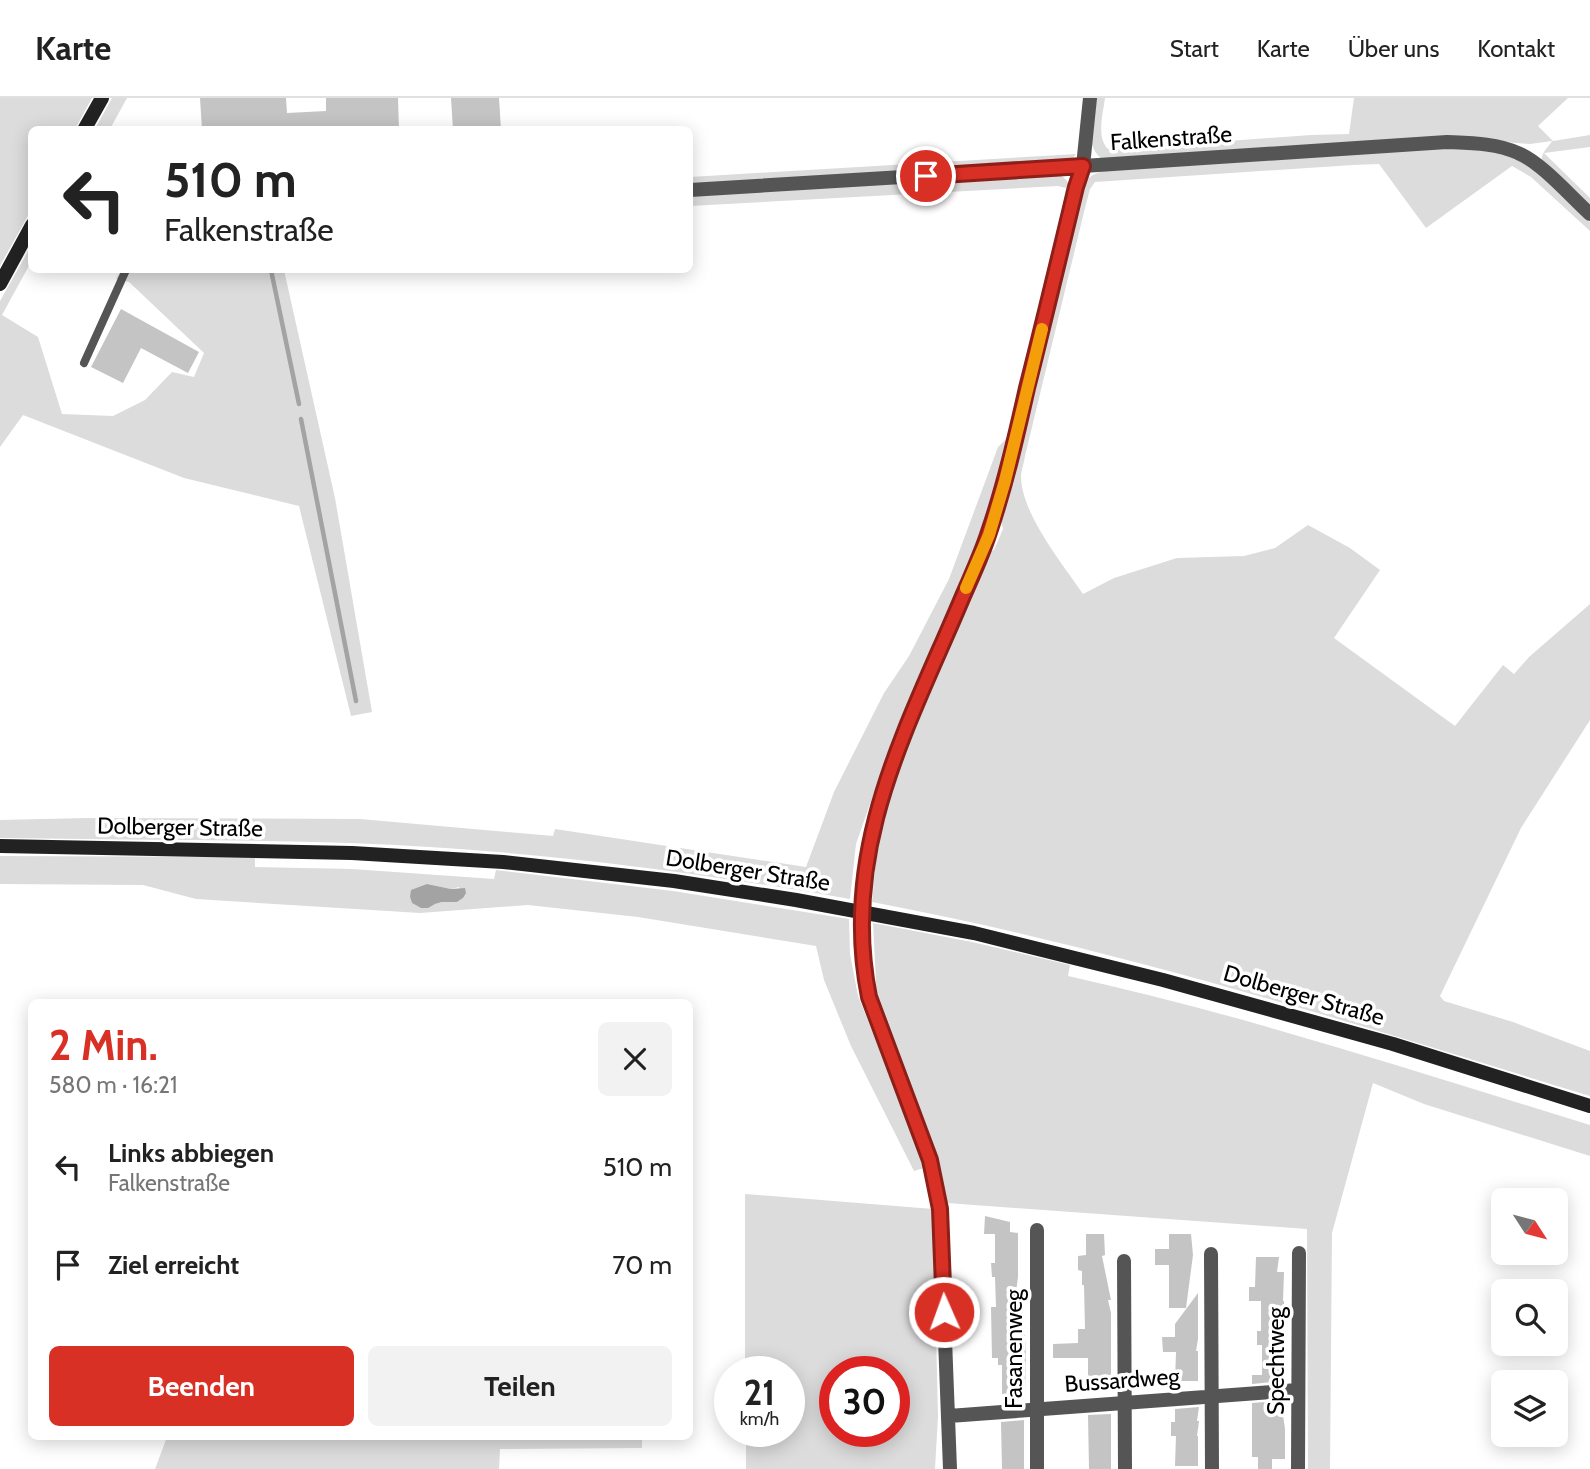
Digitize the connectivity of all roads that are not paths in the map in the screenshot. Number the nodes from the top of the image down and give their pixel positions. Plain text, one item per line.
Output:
1 (102, 98) edge
2 (1090, 98) edge
3 (87, 126) edge
4 (1083, 166) junction
5 (693, 190) edge
6 (1590, 214) edge
7 (28, 232) edge
8 (125, 273) edge
9 (0, 284) edge
10 (84, 363) dead end
11 (0, 846) edge
12 (1590, 1106) edge
13 (1037, 1230) dead end
14 (1211, 1254) dead end
15 (1299, 1254) dead end
16 (1125, 1261) dead end
17 (1298, 1390) junction
18 (1212, 1396) junction
19 (1124, 1402) junction
20 (1037, 1408) junction
21 (949, 1416) junction
22 (950, 1469) edge
23 (1037, 1469) edge
24 (1125, 1469) edge
25 (1212, 1469) edge
26 (1298, 1469) edge

1 - 3 main road
2 - 4 street
4 - 5 street, Falkenstraße
4 - 6 street, Falkenstraße
4 - 21 street, bridge
7 - 9 main road
8 - 10 lane
11 - 12 main road, Dolberger Straße
13 - 20 street, Fasanenweg
14 - 18 street
15 - 17 street, Spechtweg
16 - 19 street
17 - 18 street, Bussardweg
17 - 26 street, Spechtweg
18 - 19 street, Bussardweg
18 - 25 street
19 - 20 street, Bussardweg
19 - 24 street
20 - 21 street, Bussardweg
20 - 23 street, Fasanenweg
21 - 22 street

